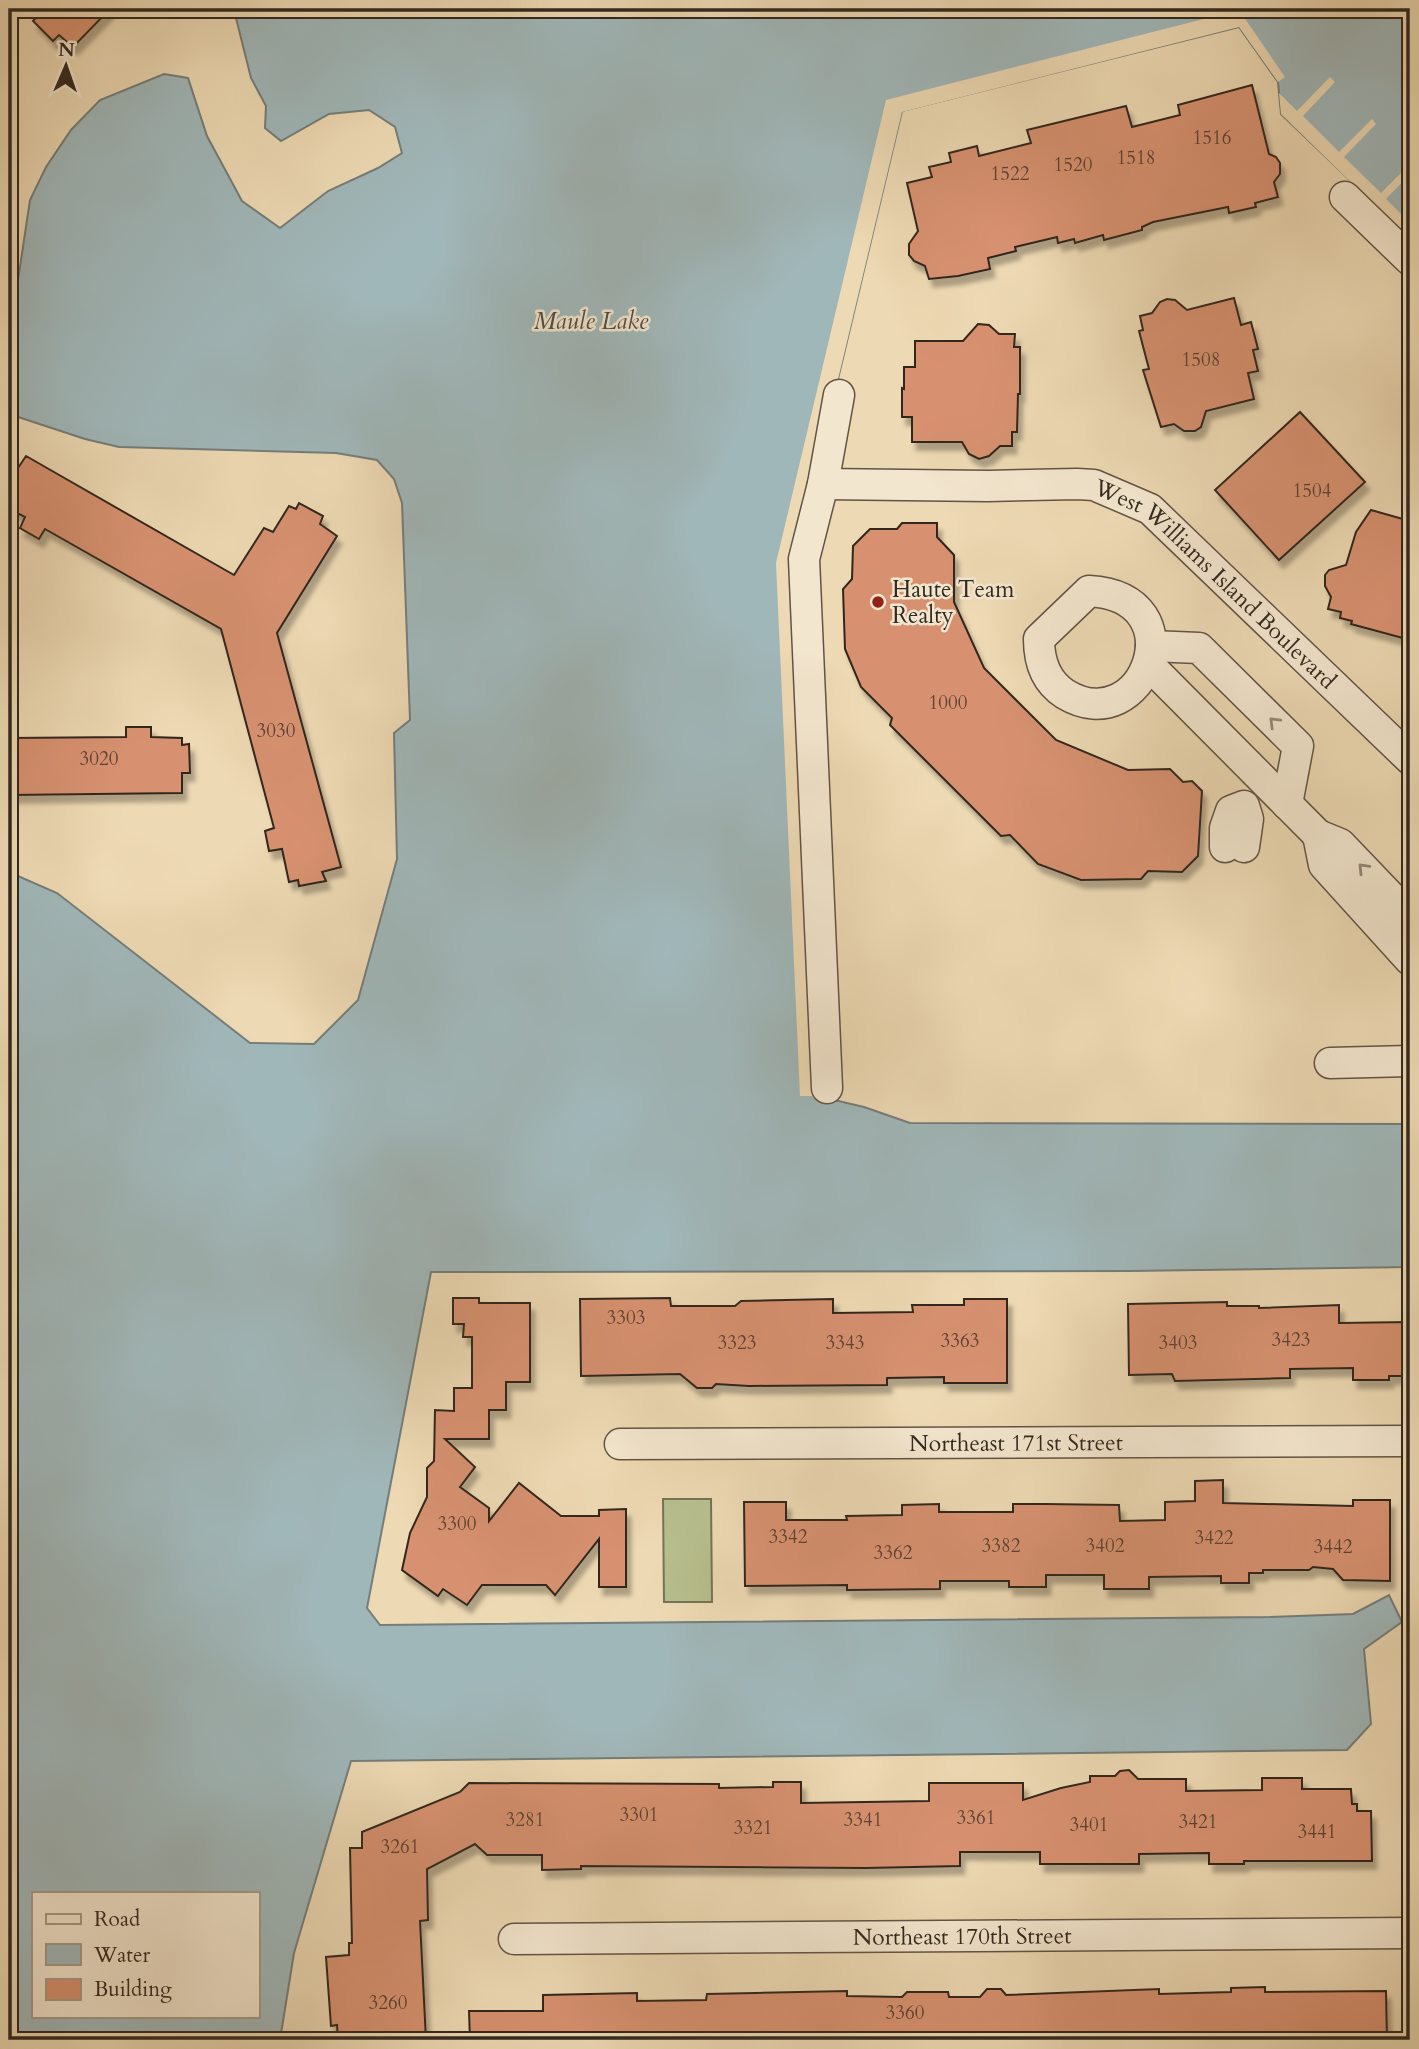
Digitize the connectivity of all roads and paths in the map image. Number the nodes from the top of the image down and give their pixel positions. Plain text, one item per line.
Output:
1 (1345, 197) dead end
2 (1410, 260) edge
3 (839, 395) dead end
4 (823, 484) junction
5 (1410, 759) edge
6 (1264, 781) junction
7 (1287, 804) junction
8 (1318, 835) junction
9 (1235, 847) dead end
10 (1410, 917) edge
11 (1410, 960) edge
12 (1410, 1061) edge
13 (1330, 1063) dead end
14 (827, 1088) dead end
15 (1410, 1441) edge
16 (620, 1444) dead end
17 (1410, 1933) edge
18 (514, 1939) dead end

1 - 2 street
3 - 4 street
4 - 5 street, West Williams Island Boulevard
4 - 14 street
6 - 7 street
7 -> 6 street
6 - 9 street
7 - 8 street
10 -> 8 street
8 - 11 street
12 - 13 street
15 - 16 street, Northeast 171st Street
17 - 18 street, Northeast 170th Street

